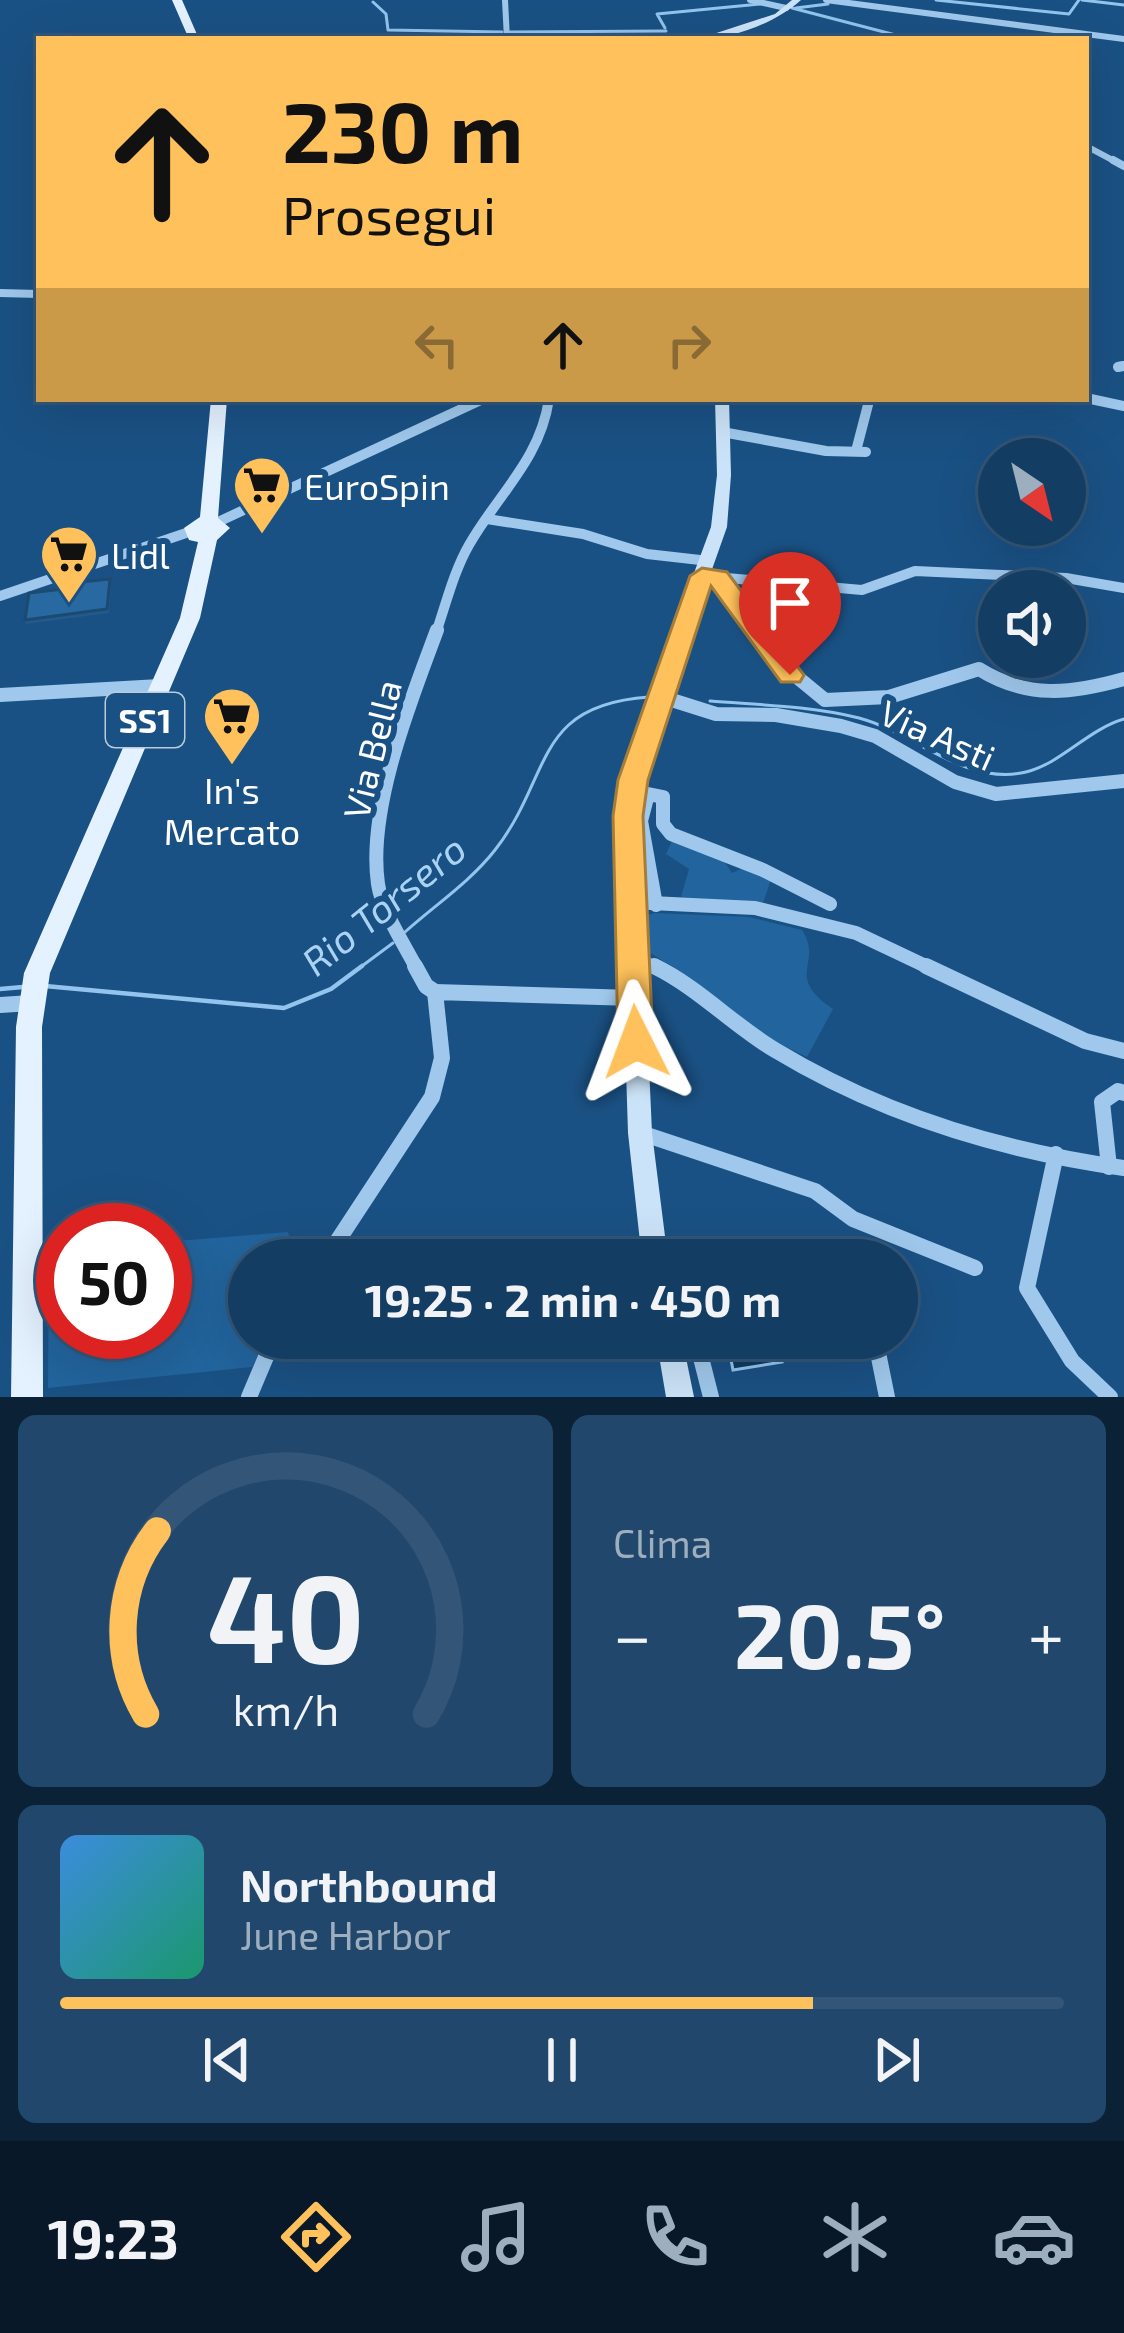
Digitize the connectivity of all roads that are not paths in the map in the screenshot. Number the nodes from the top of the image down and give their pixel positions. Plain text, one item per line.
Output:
1 (177, 0) edge
2 (505, 0) edge
3 (750, 0) edge
4 (797, 0) edge
5 (826, 0) edge
6 (786, 8) junction
7 (192, 34) edge
8 (507, 36) edge
9 (712, 36) edge
10 (1061, 36) edge
11 (1089, 38) edge
12 (1124, 39) edge
13 (1089, 148) edge
14 (1124, 166) edge
15 (0, 293) edge
16 (36, 294) edge
17 (1089, 399) edge
18 (219, 402) edge
19 (477, 402) edge
20 (549, 402) edge
21 (722, 402) edge
22 (868, 402) edge
23 (1124, 406) edge
24 (722, 432) junction
25 (487, 519) junction
26 (207, 528) junction
27 (710, 572) junction
28 (1124, 588) edge
29 (0, 596) edge
30 (1124, 679) edge
31 (160, 686) junction
32 (0, 695) edge
33 (659, 696) junction
34 (1124, 781) edge
35 (629, 902) junction
36 (656, 904) junction
37 (830, 904) dead end
38 (632, 959) junction
39 (33, 991) junction
40 (435, 992) junction
41 (633, 998) junction
42 (0, 1005) edge
43 (1124, 1051) edge
44 (1124, 1093) edge
45 (640, 1132) junction
46 (1056, 1154) junction
47 (1117, 1167) edge
48 (340, 1239) edge
49 (653, 1239) edge
50 (975, 1268) dead end
51 (265, 1359) edge
52 (673, 1359) edge
53 (702, 1359) edge
54 (879, 1359) edge
55 (27, 1397) edge
56 (249, 1397) edge
57 (680, 1397) edge
58 (711, 1397) edge
59 (887, 1397) edge
60 (1110, 1397) edge

1 - 7 main road
2 - 8 street
3 - 6 street
4 - 6 main road
5 - 10 street
6 - 9 main road
11 - 12 street
13 - 14 street
15 - 16 street
17 - 23 street
18 - 26 main road, SS1
19 - 26 street
20 - 25 street, Via Bella
21 - 24 main road
22 - 24 street
24 - 27 main road
25 - 27 street
25 - 40 street, Via Bella
26 - 29 street
26 - 31 main road, SS1
27 - 28 street
27 - 30 street
27 - 33 main road
31 - 32 street
31 - 39 main road, SS1
33 - 34 street, Via Asti
33 - 35 main road
35 - 36 street
35 - 38 main road
36 - 37 street
36 - 43 street
38 - 41 main road
38 - 46 street
39 - 42 street
39 - 55 main road, SS1
40 - 41 street
40 - 48 street
41 - 45 main road
44 - 47 street
45 - 49 main road
45 - 50 street
46 - 47 street
46 - 60 street
51 - 56 street
52 - 57 main road
53 - 58 street
54 - 59 street

